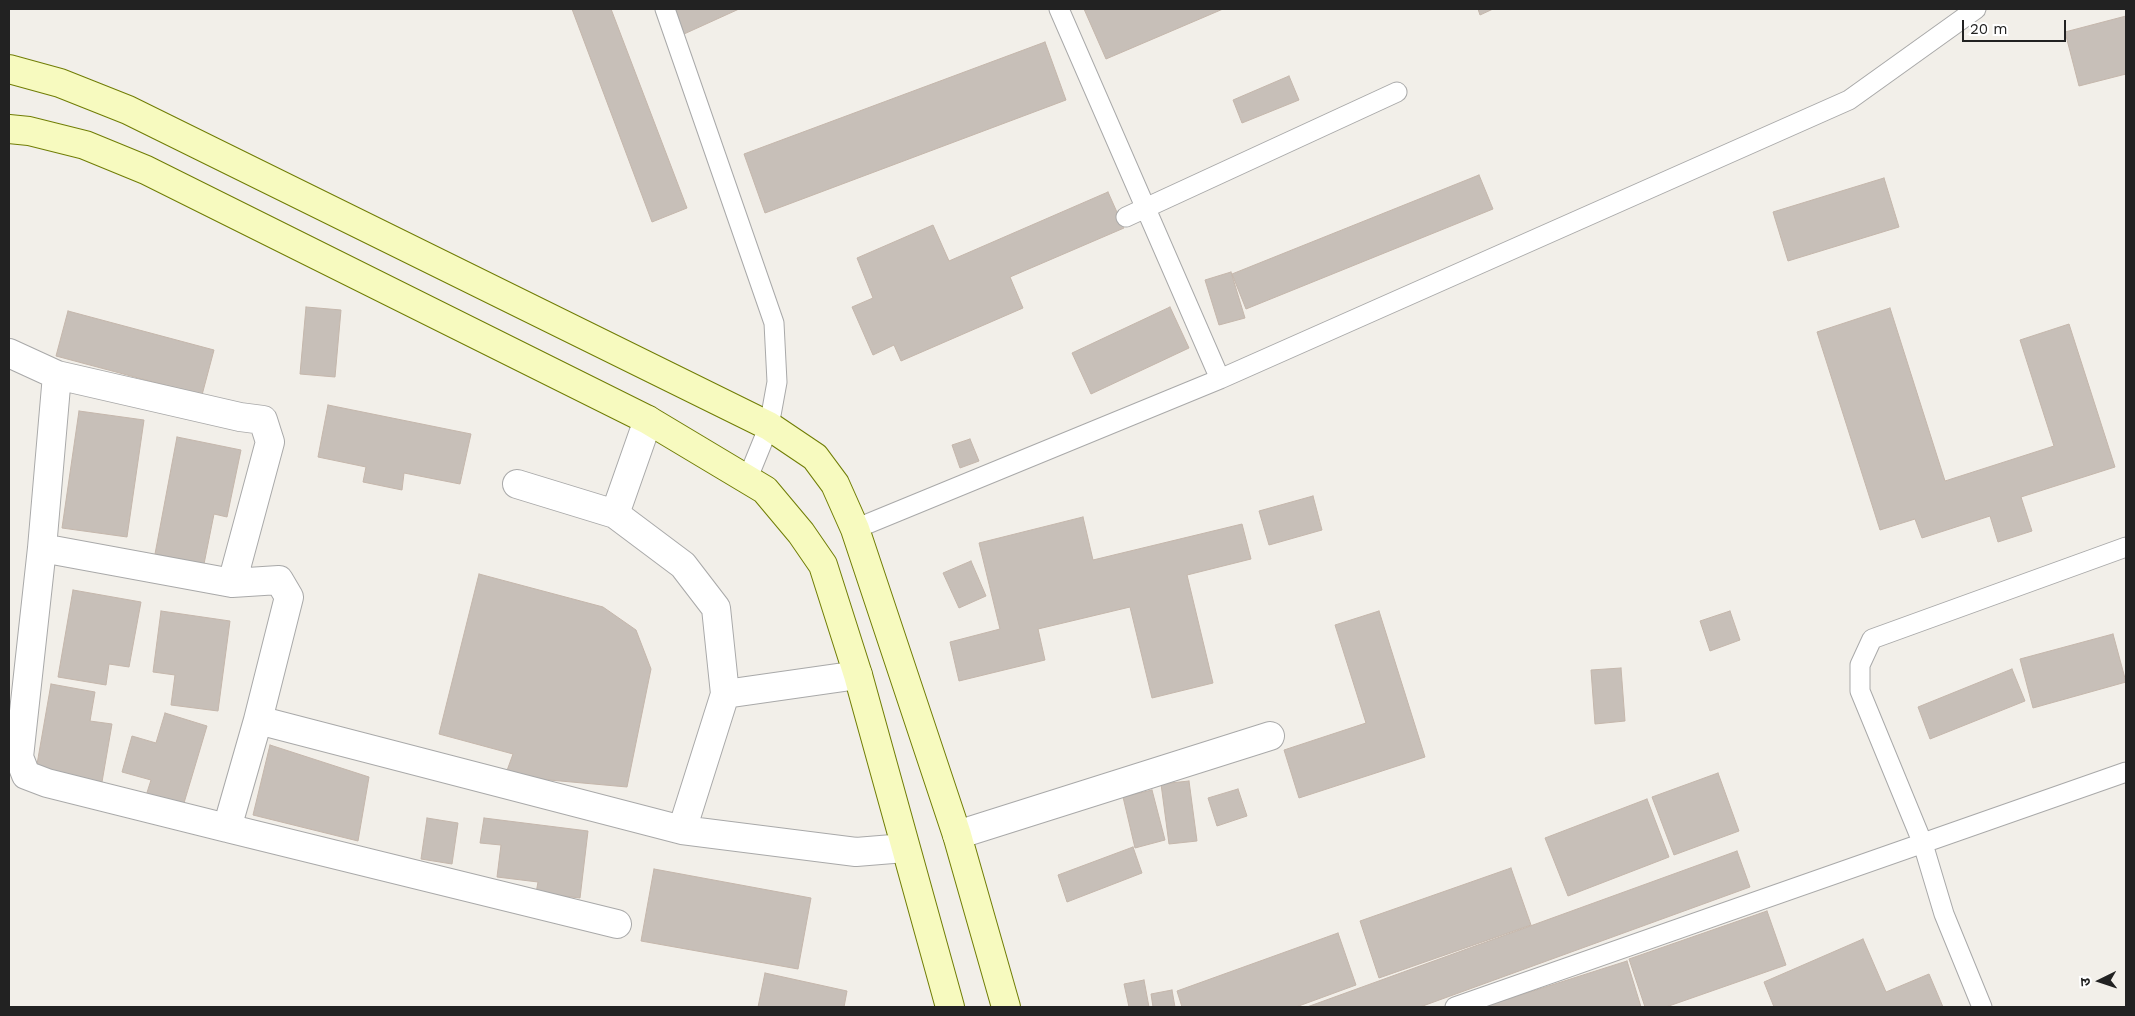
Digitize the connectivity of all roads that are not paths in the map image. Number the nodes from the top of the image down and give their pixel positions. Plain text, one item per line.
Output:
1 (665, 9) edge
2 (1059, 9) edge
3 (1976, 9) edge
4 (9, 68) edge
5 (1397, 92) dead end
6 (9, 129) edge
7 (1146, 209) junction
8 (1126, 217) dead end
9 (9, 353) edge
10 (57, 375) junction
11 (1220, 378) junction
12 (648, 420) junction
13 (769, 426) junction
14 (747, 480) junction
15 (517, 484) dead end
16 (615, 514) junction
17 (855, 529) junction
18 (2126, 547) edge
19 (42, 548) junction
20 (232, 583) junction
21 (858, 675) junction
22 (725, 694) junction
23 (258, 720) junction
24 (1270, 736) dead end
25 (2126, 772) edge
26 (227, 828) junction
27 (682, 830) junction
28 (956, 835) junction
29 (1923, 844) junction
30 (905, 848) junction
31 (617, 924) dead end
32 (950, 1007) edge
33 (1006, 1007) edge
34 (1456, 1007) edge
35 (1982, 1007) edge

1 - 13 lane
2 - 7 lane
3 - 11 lane
4 - 13 street
5 - 7 lane
6 - 12 street
7 - 8 lane
7 - 11 lane
9 - 10 street
10 - 19 street
10 - 20 street
11 - 17 lane
12 - 14 street
12 - 16 street
13 - 14 lane
13 - 17 street
14 - 21 street
15 - 16 street
16 - 22 street
17 - 28 street
18 - 29 lane
19 - 20 street
19 - 26 street
20 - 23 street
21 - 22 street
21 - 30 street
22 - 27 street
23 - 26 street
23 - 27 street
24 - 28 street
25 - 29 lane
26 - 31 street
27 - 30 street
28 - 33 street
29 - 34 lane
29 - 35 lane
30 - 32 street

